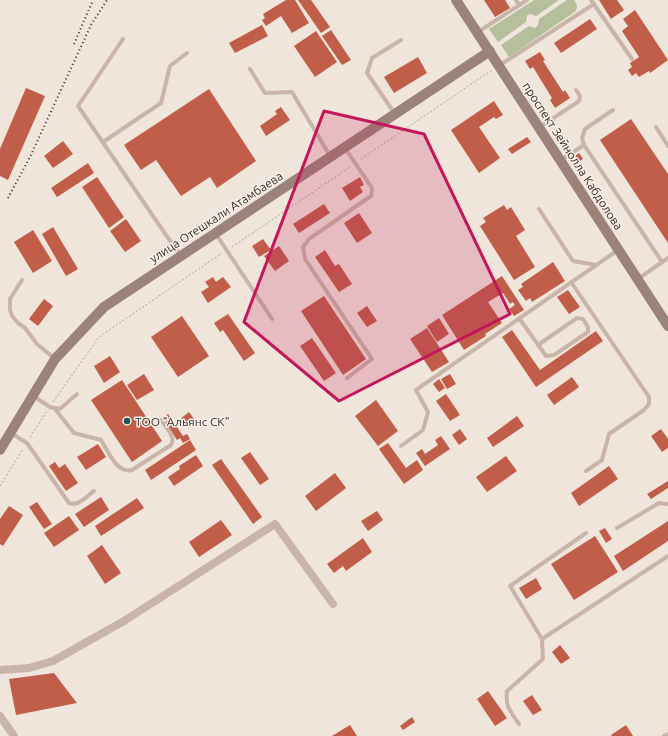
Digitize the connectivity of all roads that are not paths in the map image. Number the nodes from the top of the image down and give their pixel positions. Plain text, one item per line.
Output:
1 (456, 0) edge
2 (516, 0) edge
3 (527, 0) edge
4 (591, 0) edge
5 (594, 4) junction
6 (519, 5) junction
7 (478, 32) junction
8 (123, 39) dead end
9 (401, 40) dead end
10 (490, 51) junction
11 (187, 53) dead end
12 (632, 59) dead end
13 (499, 66) junction
14 (250, 69) dead end
15 (576, 90) dead end
16 (613, 110) dead end
17 (395, 114) junction
18 (656, 127) dead end
19 (540, 128) junction
20 (103, 142) junction
21 (584, 145) junction
22 (668, 146) edge
23 (345, 148) junction
24 (331, 157) junction
25 (561, 160) junction
26 (539, 209) dead end
27 (216, 234) junction
28 (618, 249) junction
29 (181, 257) junction
30 (668, 258) edge
31 (662, 262) junction
32 (596, 265) junction
33 (638, 279) junction
34 (22, 280) dead end
35 (571, 282) junction
36 (519, 318) junction
37 (272, 319) dead end
38 (668, 326) edge
39 (538, 345) junction
40 (55, 359) junction
41 (347, 378) dead end
42 (77, 394) dead end
43 (33, 396) junction
44 (55, 409) junction
45 (161, 420) dead end
46 (10, 433) junction
47 (402, 446) dead end
48 (0, 450) edge
49 (586, 471) dead end
50 (94, 490) dead end
51 (668, 504) edge
52 (617, 528) dead end
53 (586, 533) dead end
54 (668, 556) edge
55 (333, 604) dead end
56 (542, 639) junction
57 (0, 670) edge
58 (0, 716) edge
59 (519, 724) dead end
60 (668, 734) edge
61 (14, 736) edge
62 (664, 736) edge

1 - 7 street, проспект Зейнолла Кабдолова
2 - 6 lane
3 - 6 lane
4 - 5 lane
5 - 12 lane
5 - 13 lane
6 - 7 lane
7 - 10 street, проспект Зейнолла Кабдолова
8 - 20 lane
9 - 17 lane
10 - 13 street, проспект Зейнолла Кабдолова
10 - 17 street, улица Отешкали Атамбаева
11 - 20 lane
13 - 19 street, проспект Зейнолла Кабдолова
14 - 24 lane
15 - 19 lane
16 - 21 lane
17 - 23 street, улица Отешкали Атамбаева
18 - 22 lane
19 - 25 street, проспект Зейнолла Кабдолова
20 - 29 lane
21 - 25 lane
21 - 31 lane
23 - 24 street, улица Отешкали Атамбаева
23 - 41 lane
24 - 27 street, улица Отешкали Атамбаева
25 - 28 street, проспект Зейнолла Кабдолова
26 - 32 lane
27 - 29 street, улица Отешкали Атамбаева
27 - 37 lane
28 - 32 lane
28 - 33 street, проспект Зейнолла Кабдолова
29 - 40 street, улица Отешкали Атамбаева
30 - 31 lane
31 - 33 lane
32 - 35 lane
33 - 38 street, проспект Зейнолла Кабдолова
34 - 40 lane
35 - 36 lane
35 - 49 lane
36 - 39 lane
36 - 47 lane
39 - 39 lane
40 - 43 street, улица Отешкали Атамбаева
42 - 44 lane
43 - 44 lane
43 - 46 street, улица Отешкали Атамбаева
44 - 45 lane
46 - 48 street, улица Отешкали Атамбаева
46 - 50 lane
51 - 52 lane
53 - 56 lane
54 - 56 lane
55 - 57 street
56 - 59 lane
58 - 61 street
60 - 62 lane

